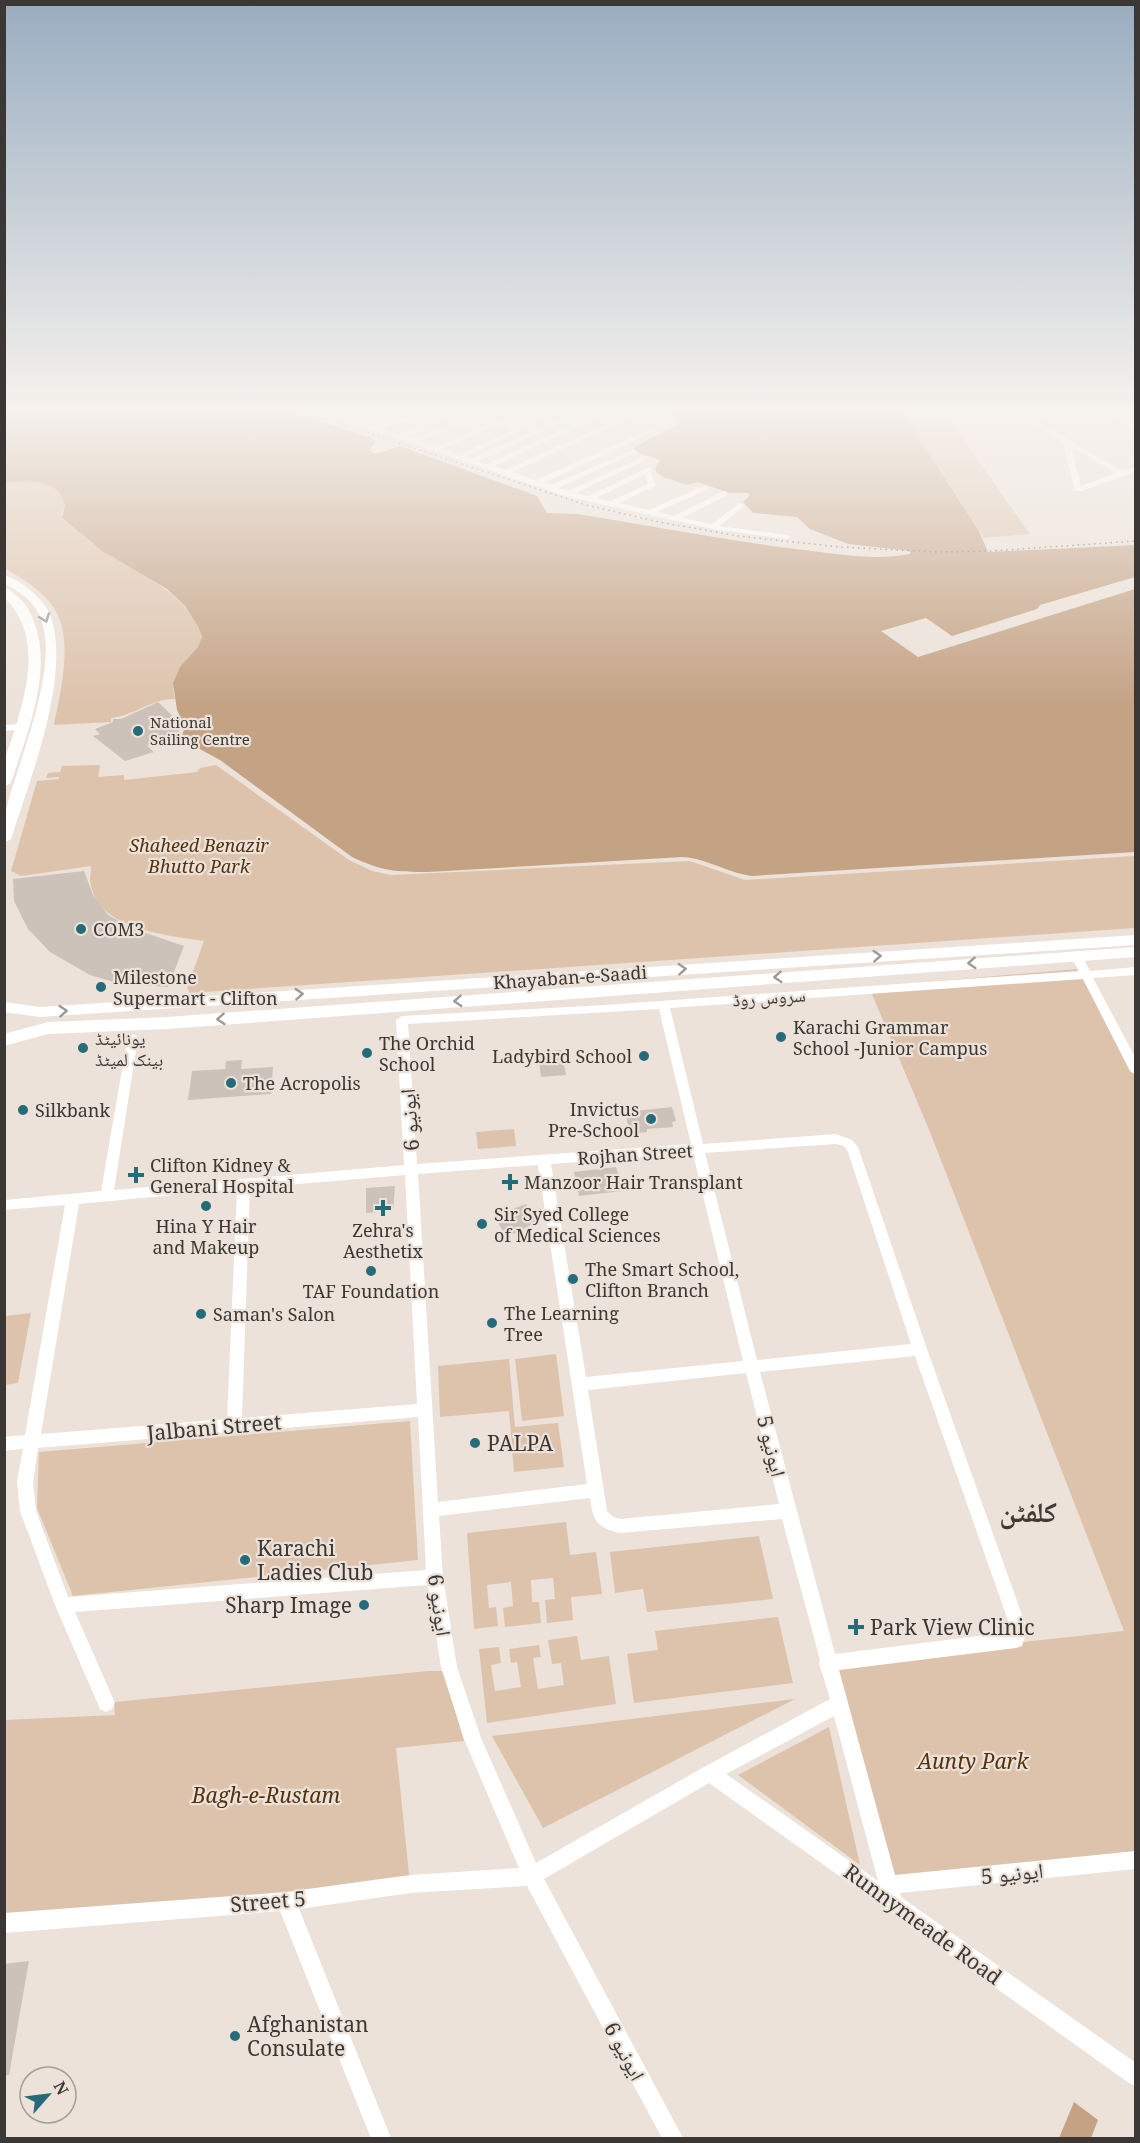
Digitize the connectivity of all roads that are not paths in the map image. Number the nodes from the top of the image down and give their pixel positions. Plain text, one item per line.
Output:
1 (624, 507) edge
2 (662, 507) edge
3 (697, 507) edge
4 (737, 507) edge
5 (649, 513) junction
6 (673, 519) junction
7 (713, 526) junction
8 (787, 537) dead end
9 (4, 578) edge
10 (4, 591) edge
11 (44, 708) junction
12 (26, 715) junction
13 (4, 728) edge
14 (4, 783) edge
15 (4, 839) edge
16 (1136, 940) edge
17 (1136, 952) edge
18 (1076, 955) junction
19 (1136, 971) edge
20 (1086, 974) junction
21 (664, 1005) junction
22 (4, 1007) edge
23 (402, 1020) joint
24 (9, 1038) edge
25 (132, 1038) dead end
26 (1136, 1071) edge
27 (699, 1150) junction
28 (544, 1161) junction
29 (412, 1169) junction
30 (244, 1184) junction
31 (107, 1195) junction
32 (73, 1198) junction
33 (4, 1205) edge
34 (920, 1349) junction
35 (752, 1365) junction
36 (579, 1384) junction
37 (424, 1410) junction
38 (234, 1425) junction
39 (31, 1442) junction
40 (4, 1444) edge
41 (596, 1490) junction
42 (431, 1510) junction
43 (788, 1511) junction
44 (435, 1577) junction
45 (63, 1605) junction
46 (827, 1663) junction
47 (106, 1703) dead end
48 (838, 1704) junction
49 (710, 1773) junction
50 (1136, 1860) edge
51 (532, 1876) junction
52 (891, 1894) junction
53 (286, 1901) junction
54 (4, 1923) edge
55 (1136, 2076) edge
56 (381, 2139) edge
57 (673, 2139) edge

1 - 5 street
2 - 5 street
3 - 6 street
4 - 7 street
5 - 6 street
6 - 7 street
7 - 8 street
9 -> 11 main road
10 - 12 main road
11 - 12 main road
11 - 15 main road
12 - 13 street
12 - 14 main road
22 -> 16 main road, Khayaban-e-Saadi
17 - 18 main road, Khayaban-e-Saadi
18 - 20 street
18 -> 24 main road, Khayaban-e-Saadi
19 - 20 street, سروس روڈ
20 - 21 street, سروس روڈ
20 - 26 street
21 - 23 street, سروس روڈ
21 - 27 street, ایونیو 5
23 - 29 street, ایونیو 6
25 - 31 street
27 - 28 street, Rojhan Street
27 - 34 street, Rojhan Street
27 - 35 street, ایونیو 5
28 - 29 street, Rojhan Street
28 - 36 street
29 - 30 street, Rojhan Street
29 - 37 street, ایونیو 6
30 - 31 street, Rojhan Street
30 - 38 street
31 - 32 street, Rojhan Street
32 - 33 street, Rojhan Street
32 - 39 street
34 - 35 street
34 - 46 street
35 - 36 street
35 - 43 street, ایونیو 5
36 - 41 street
37 - 38 street, Jalbani Street
37 - 42 street, ایونیو 6
38 - 39 street, Jalbani Street
39 - 40 street, Jalbani Street
39 - 45 street
41 - 42 street
41 - 43 street
42 - 44 street, ایونیو 6
43 - 46 street, ایونیو 5
44 - 45 street
44 - 51 street, ایونیو 6
45 - 47 street
46 - 48 street, ایونیو 5
48 - 49 street
48 - 52 street, ایونیو 5
49 - 51 street
49 - 52 street, Runnymeade Road
50 - 52 street, ایونیو 5
51 - 53 street, Street 5
51 - 57 street, ایونیو 6
52 - 55 street, Runnymeade Road
53 - 54 street, Street 5
53 - 56 street

